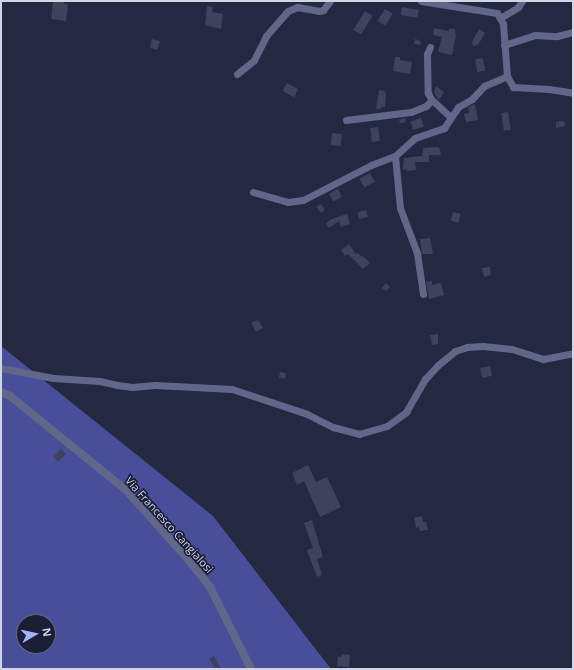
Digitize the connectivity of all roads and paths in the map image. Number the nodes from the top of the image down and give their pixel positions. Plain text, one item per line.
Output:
1 (330, 1) edge
2 (421, 1) edge
3 (522, 1) edge
4 (500, 18) junction
5 (573, 32) edge
6 (504, 45) junction
7 (430, 47) dead end
8 (238, 74) dead end
9 (507, 76) junction
10 (573, 93) edge
11 (432, 100) junction
12 (450, 117) junction
13 (346, 120) dead end
14 (395, 156) junction
15 (253, 192) dead end
16 (423, 294) dead end
17 (573, 353) edge
18 (1, 368) edge
19 (1, 392) edge
20 (251, 669) edge

1 - 8 street
2 - 4 street
3 - 4 street
4 - 6 street
5 - 6 street
6 - 9 street
7 - 11 street
9 - 10 street
9 - 12 street
11 - 12 street
11 - 13 street
12 - 14 street
14 - 15 street
14 - 16 street
17 - 18 street
19 - 20 street, Via Francesco Cangialosi

